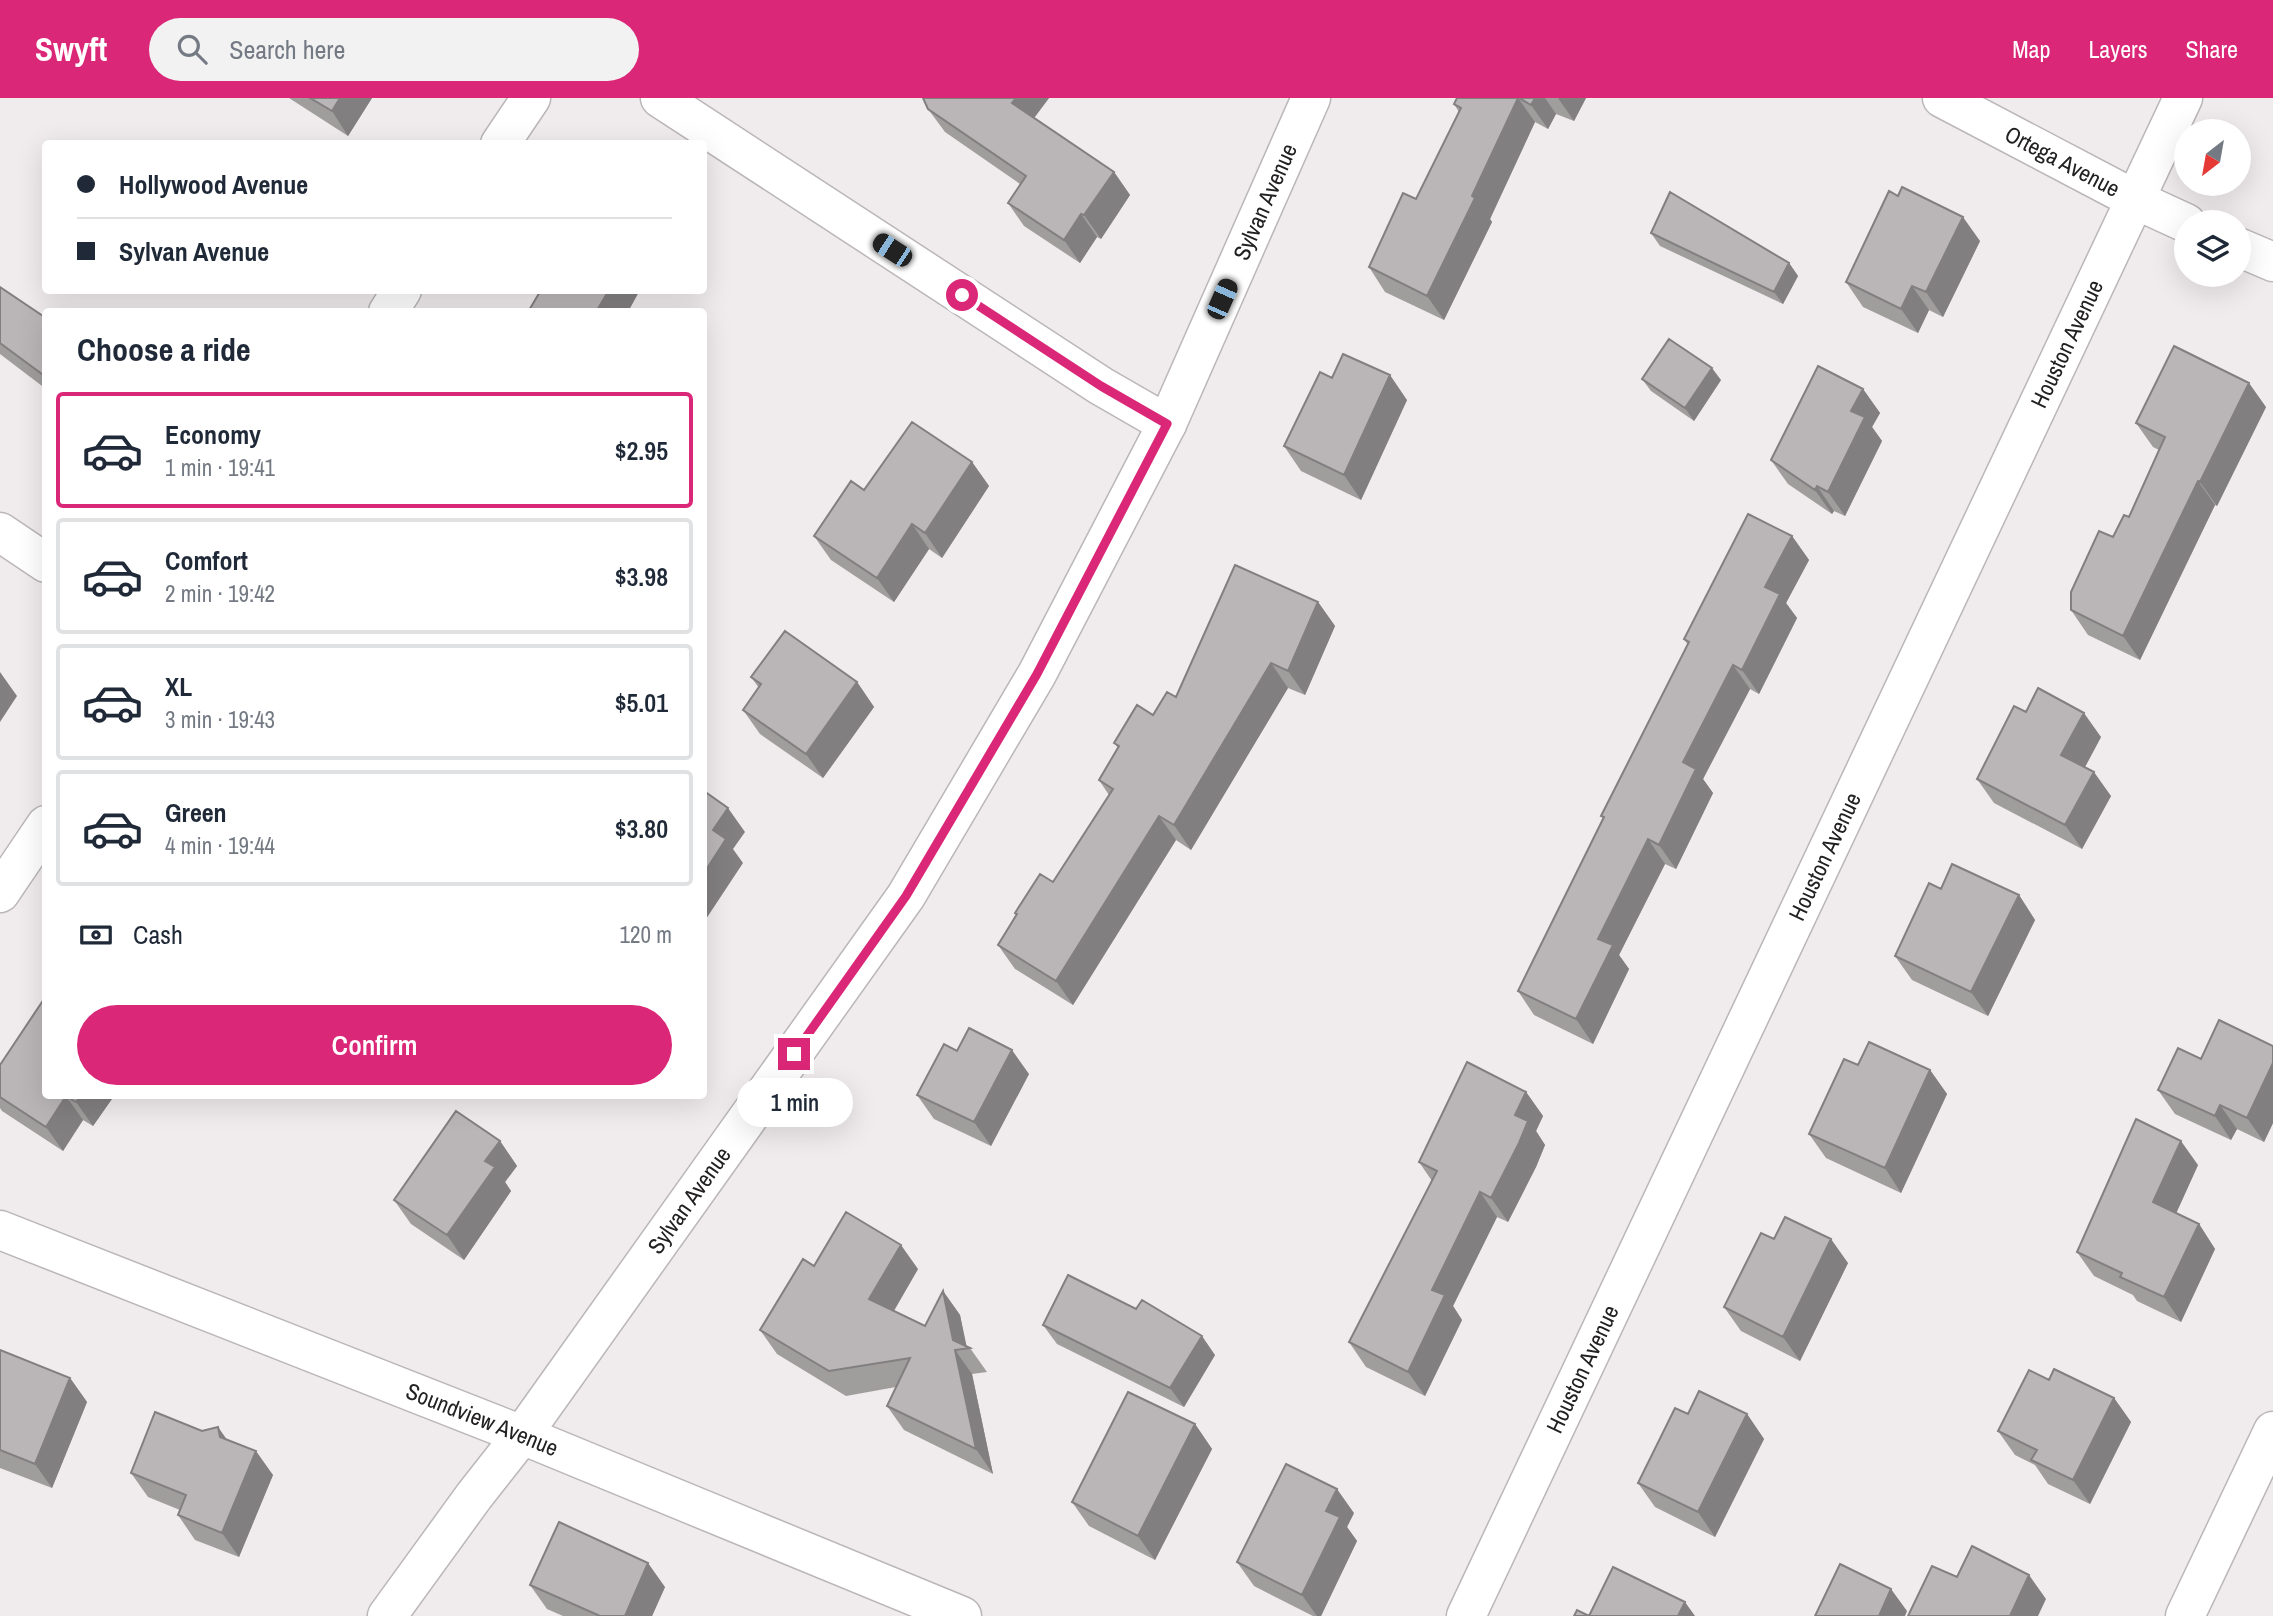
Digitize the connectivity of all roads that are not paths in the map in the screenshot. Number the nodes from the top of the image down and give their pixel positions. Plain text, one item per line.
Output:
1 (531, 98) edge
2 (660, 98) edge
3 (1311, 98) edge
4 (1942, 98) edge
5 (2183, 98) edge
6 (503, 140) edge
7 (2136, 200) junction
8 (2174, 217) edge
9 (2251, 253) edge
10 (2273, 262) edge
11 (1167, 424) junction
12 (0, 532) edge
13 (42, 560) edge
14 (42, 831) edge
15 (0, 893) edge
16 (0, 1230) edge
17 (2273, 1430) edge
18 (523, 1435) junction
19 (387, 1616) edge
20 (962, 1616) edge
21 (1466, 1616) edge
22 (2185, 1616) edge

1 - 6 street
2 - 11 street
3 - 11 street, Sylvan Avenue
4 - 7 street, Ortega Avenue
5 - 7 street, Houston Avenue
7 - 8 street, Ortega Avenue
7 - 21 street, Houston Avenue
9 - 10 street
11 - 18 street, Sylvan Avenue
12 - 13 street
14 - 15 street
16 - 18 street, Soundview Avenue
17 - 22 street
18 - 19 street, Sylvan Avenue
18 - 20 street, Soundview Avenue

